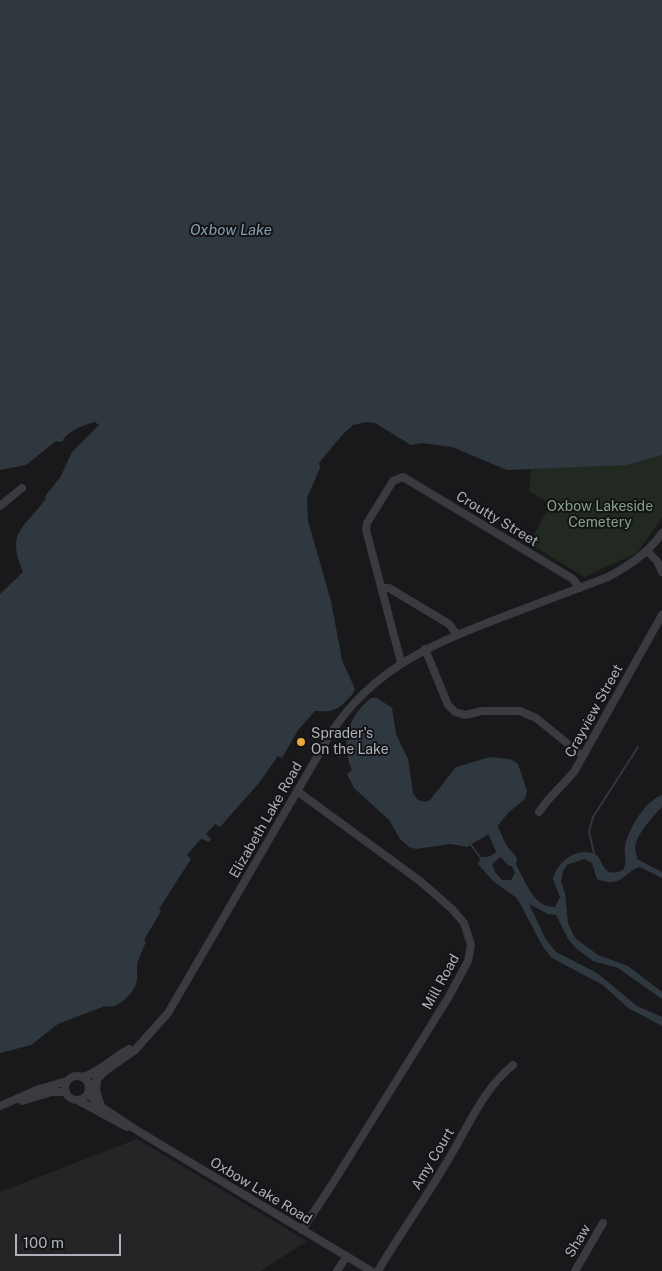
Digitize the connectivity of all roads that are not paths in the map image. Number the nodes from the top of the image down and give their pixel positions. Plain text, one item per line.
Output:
1 (22, 488) dead end
2 (0, 506) edge
3 (662, 533) edge
4 (647, 551) junction
5 (662, 572) edge
6 (383, 588) junction
7 (580, 588) junction
8 (662, 616) edge
9 (457, 634) junction
10 (425, 649) junction
11 (401, 662) junction
12 (583, 756) junction
13 (297, 791) junction
14 (539, 812) dead end
15 (136, 1048) junction
16 (513, 1065) dead end
17 (82, 1077) junction
18 (98, 1078) junction
19 (67, 1081) junction
20 (88, 1091) junction
21 (66, 1092) junction
22 (76, 1100) junction
23 (2, 1105) edge
24 (101, 1106) junction
25 (138, 1131) junction
26 (603, 1223) dead end
27 (302, 1230) junction
28 (347, 1256) junction
29 (337, 1271) edge
30 (371, 1271) edge
31 (378, 1271) edge
32 (575, 1271) edge

1 - 2 street
3 - 4 street, Elizabeth Lake Road
4 - 5 street
4 - 7 street, Elizabeth Lake Road
6 - 7 street, Croutty Street
6 - 9 street
6 - 11 street
7 - 9 street, Elizabeth Lake Road
8 - 12 street, Crayview Street
9 - 10 street, Elizabeth Lake Road
10 - 11 street, Elizabeth Lake Road
10 - 12 street
11 - 13 street, Elizabeth Lake Road
12 - 14 street, Crayview Street
13 - 15 street, Elizabeth Lake Road
13 - 27 street, Mill Road
15 - 17 street, Elizabeth Lake Road
15 - 18 street, Elizabeth Lake Road
16 - 31 street, Amy Court
17 - 19 street
17 - 20 street
18 - 20 street, Elizabeth Lake Road
18 - 24 street
19 - 21 street
19 - 23 street
20 - 22 street
20 - 24 street, Oxbow Lake Road
21 - 22 street
21 - 23 street
22 - 25 street, Oxbow Lake Road
24 - 25 street, Oxbow Lake Road
25 - 27 street, Oxbow Lake Road
26 - 32 street, Shaw
27 - 28 street, Oxbow Lake Road
28 - 29 street
28 - 30 street, Oxbow Lake Road

